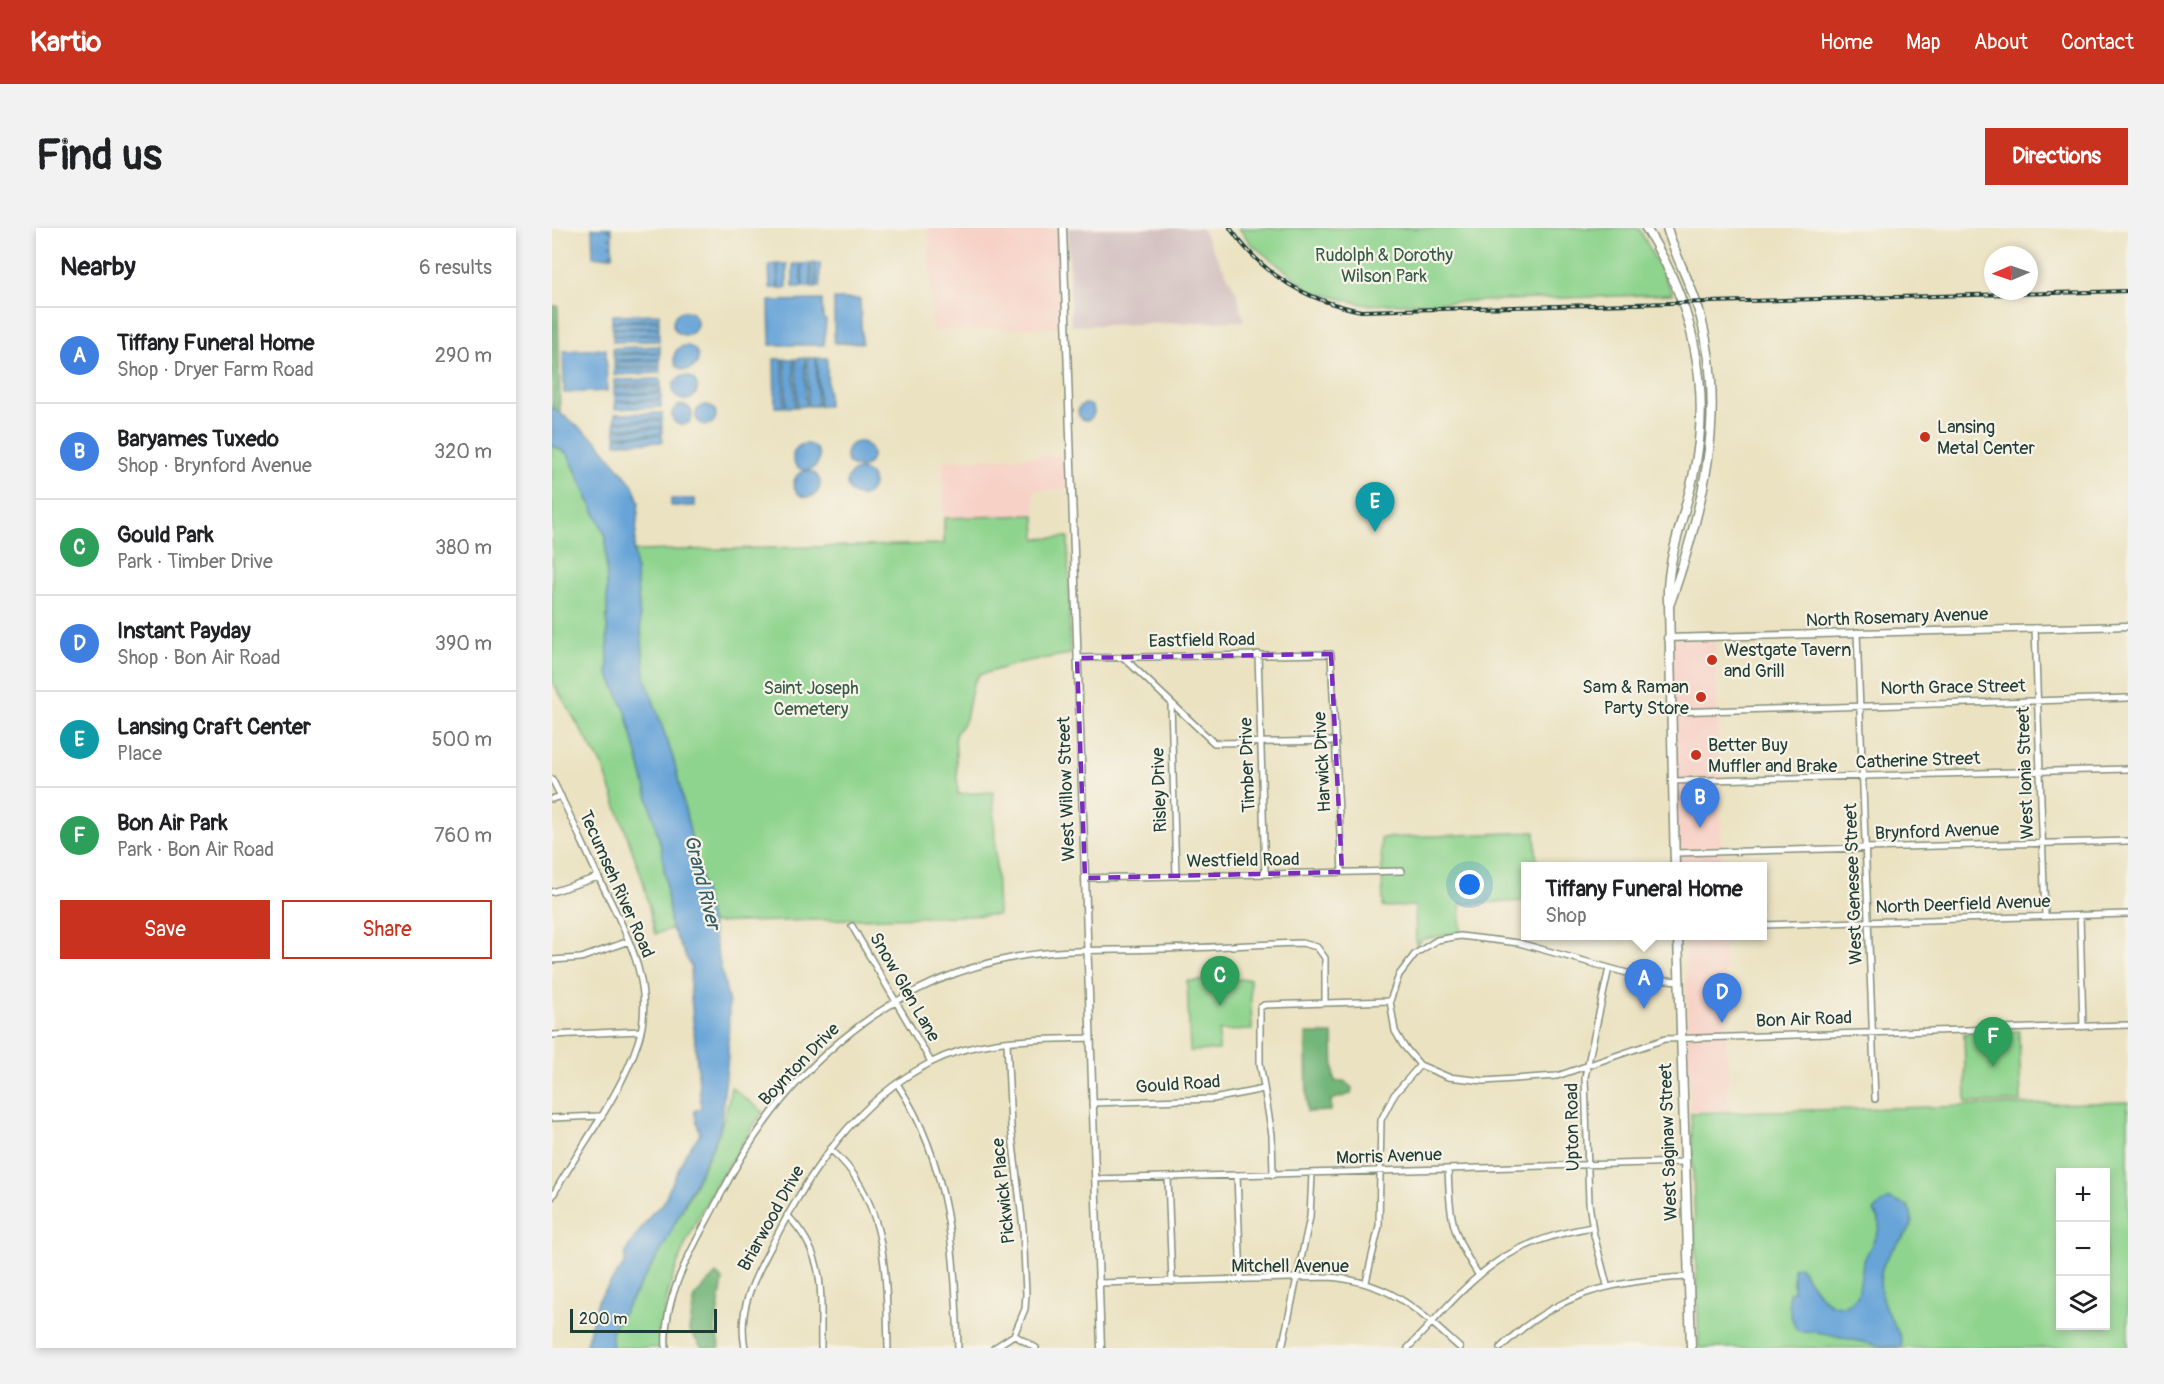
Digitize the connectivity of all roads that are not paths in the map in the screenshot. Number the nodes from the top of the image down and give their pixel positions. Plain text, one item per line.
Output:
1 (1063, 228) edge
2 (1646, 228) edge
3 (1667, 228) edge
4 (1669, 606) junction
5 (2128, 626) edge
6 (2035, 628) junction
7 (1857, 632) junction
8 (1667, 638) junction
9 (1328, 652) joint
10 (1258, 654) junction
11 (1123, 657) junction
12 (1077, 658) junction
13 (2128, 698) edge
14 (2038, 700) junction
15 (1171, 704) junction
16 (1862, 704) junction
17 (1670, 712) junction
18 (1336, 741) junction
19 (1261, 743) junction
20 (2128, 769) edge
21 (2040, 772) junction
22 (1864, 776) junction
23 (552, 779) edge
24 (1672, 781) junction
25 (561, 796) junction
26 (552, 800) edge
27 (2128, 841) edge
28 (2043, 843) junction
29 (1867, 848) junction
30 (1675, 853) junction
31 (1675, 862) edge
32 (1402, 871) dead end
33 (1342, 872) junction
34 (1265, 874) junction
35 (1176, 876) junction
36 (598, 877) junction
37 (1085, 878) junction
38 (552, 892) edge
39 (2128, 914) edge
40 (2080, 915) junction
41 (2045, 916) junction
42 (1869, 922) junction
43 (1767, 925) edge
44 (852, 926) dead end
45 (629, 940) junction
46 (1678, 940) edge
47 (1087, 951) junction
48 (552, 960) edge
49 (1609, 968) junction
50 (1679, 981) junction
51 (895, 1001) junction
52 (1390, 1001) junction
53 (1325, 1003) junction
54 (2128, 1025) edge
55 (2083, 1027) junction
56 (641, 1031) junction
57 (1873, 1032) junction
58 (552, 1035) edge
59 (1090, 1038) junction
60 (1681, 1038) junction
61 (1007, 1042) junction
62 (931, 1062) junction
63 (1420, 1065) junction
64 (1587, 1067) junction
65 (898, 1084) junction
66 (1264, 1089) junction
67 (1875, 1099) dead end
68 (1092, 1103) junction
69 (600, 1116) junction
70 (552, 1118) edge
71 (830, 1149) junction
72 (1685, 1162) junction
73 (1588, 1165) junction
74 (1448, 1169) junction
75 (1381, 1172) junction
76 (1274, 1174) junction
77 (1312, 1174) junction
78 (1237, 1175) junction
79 (1168, 1178) junction
80 (1095, 1179) junction
81 (552, 1197) edge
82 (787, 1215) junction
83 (1592, 1227) junction
84 (1478, 1274) junction
85 (1689, 1277) junction
86 (1297, 1279) junction
87 (1240, 1280) junction
88 (1172, 1281) junction
89 (1366, 1282) junction
90 (1098, 1283) junction
91 (1607, 1285) junction
92 (1432, 1323) junction
93 (1014, 1335) junction
94 (666, 1348) edge
95 (745, 1348) edge
96 (821, 1348) edge
97 (888, 1348) edge
98 (958, 1348) edge
99 (994, 1348) edge
100 (1036, 1348) edge
101 (1101, 1348) edge
102 (1282, 1348) edge
103 (1408, 1348) edge
104 (1460, 1348) edge
105 (1500, 1348) edge
106 (1691, 1348) edge

1 - 12 street, West Willow Street
2 - 4 main road
3 - 4 main road
4 - 8 main road
5 - 6 street, North Rosemary Avenue
6 - 7 street, North Rosemary Avenue
6 - 14 street, West Ionia Street
7 - 8 street, North Rosemary Avenue
7 - 16 street, West Genesee Street
8 - 17 main road
9 - 10 street, Eastfield Road
9 - 18 street, Harwick Drive
10 - 11 street, Eastfield Road
10 - 19 street, Timber Drive
11 - 12 street, Eastfield Road
11 - 15 street
12 - 37 street, West Willow Street
13 - 14 street, North Grace Street
14 - 16 street, North Grace Street
14 - 21 street, West Ionia Street
15 - 19 street
15 - 35 street, Risley Drive
16 - 17 street, North Grace Street
16 - 22 street, West Genesee Street
17 - 24 main road
18 - 19 street
18 - 33 street, Harwick Drive
19 - 34 street, Timber Drive
20 - 21 street, Catherine Street
21 - 22 street, Catherine Street
21 - 28 street, West Ionia Street
22 - 24 street, Catherine Street
22 - 29 street, West Genesee Street
23 - 25 street, Tecumseh River Road
24 - 30 main road
25 - 26 street
25 - 36 street, Tecumseh River Road
27 - 28 street, Brynford Avenue
28 - 29 street, Brynford Avenue
28 - 41 street, West Ionia Street
29 - 30 street, Brynford Avenue
29 - 42 street, West Genesee Street
30 - 31 main road
32 - 33 street, Westfield Road
33 - 34 street, Westfield Road
34 - 35 street, Westfield Road
35 - 37 street, Westfield Road
36 - 38 street
36 - 45 street, Tecumseh River Road
37 - 47 street, West Willow Street
39 - 40 street, North Deerfield Avenue
40 - 41 street, North Deerfield Avenue
40 - 55 street
41 - 42 street, North Deerfield Avenue
42 - 43 street, North Deerfield Avenue
42 - 57 street, West Genesee Street
44 - 51 street, Snow Glen Lane
45 - 48 street
45 - 56 street, Tecumseh River Road
46 - 50 main road, West Saginaw Street
47 - 51 street, Boynton Drive
47 - 53 street, Boynton Drive
47 - 59 street, West Willow Street
49 - 50 street
49 - 52 street
49 - 64 street, Upton Road
50 - 60 main road, West Saginaw Street
51 - 62 street, Snow Glen Lane
51 - 94 street, Boynton Drive
52 - 53 street
52 - 63 street, Bon Air Road
53 - 66 street
54 - 55 street, Bon Air Road
55 - 57 street, Bon Air Road
56 - 58 street
56 - 69 street, Tecumseh River Road
57 - 60 street, Bon Air Road
57 - 67 street, West Genesee Street
59 - 61 street, Briarwood Drive
59 - 68 street, West Willow Street
60 - 64 street, Bon Air Road
60 - 72 main road, West Saginaw Street
61 - 62 street, Briarwood Drive
61 - 93 street, Pickwick Place
62 - 65 street, Briarwood Drive
63 - 64 street, Bon Air Road
63 - 75 street
64 - 73 street, Upton Road
65 - 71 street, Briarwood Drive
65 - 98 street
66 - 68 street, Gould Road
66 - 76 street
68 - 80 street, West Willow Street
69 - 70 street
69 - 81 street, Tecumseh River Road
71 - 82 street, Briarwood Drive
71 - 97 street
72 - 73 street, Morris Avenue
72 - 85 main road, West Saginaw Street
73 - 74 street, Morris Avenue
73 - 83 street, Upton Road
74 - 75 street, Morris Avenue
74 - 84 street
75 - 77 street, Morris Avenue
75 - 89 street
76 - 77 street, Morris Avenue
76 - 78 street, Morris Avenue
77 - 86 street
78 - 79 street, Morris Avenue
78 - 87 street
79 - 80 street, Morris Avenue
79 - 88 street
80 - 90 street, West Willow Street
82 - 95 street, Briarwood Drive
82 - 96 street
83 - 84 street
83 - 91 street, Upton Road
84 - 92 street
85 - 91 street
85 - 106 main road, West Saginaw Street
86 - 87 street, Mitchell Avenue
86 - 89 street, Mitchell Avenue
86 - 102 street
87 - 88 street, Mitchell Avenue
88 - 90 street, Mitchell Avenue
89 - 92 street, Mitchell Avenue
90 - 101 street, West Willow Street
91 - 105 street
92 - 103 street
92 - 104 street, Mitchell Avenue
93 - 99 street
93 - 100 street

